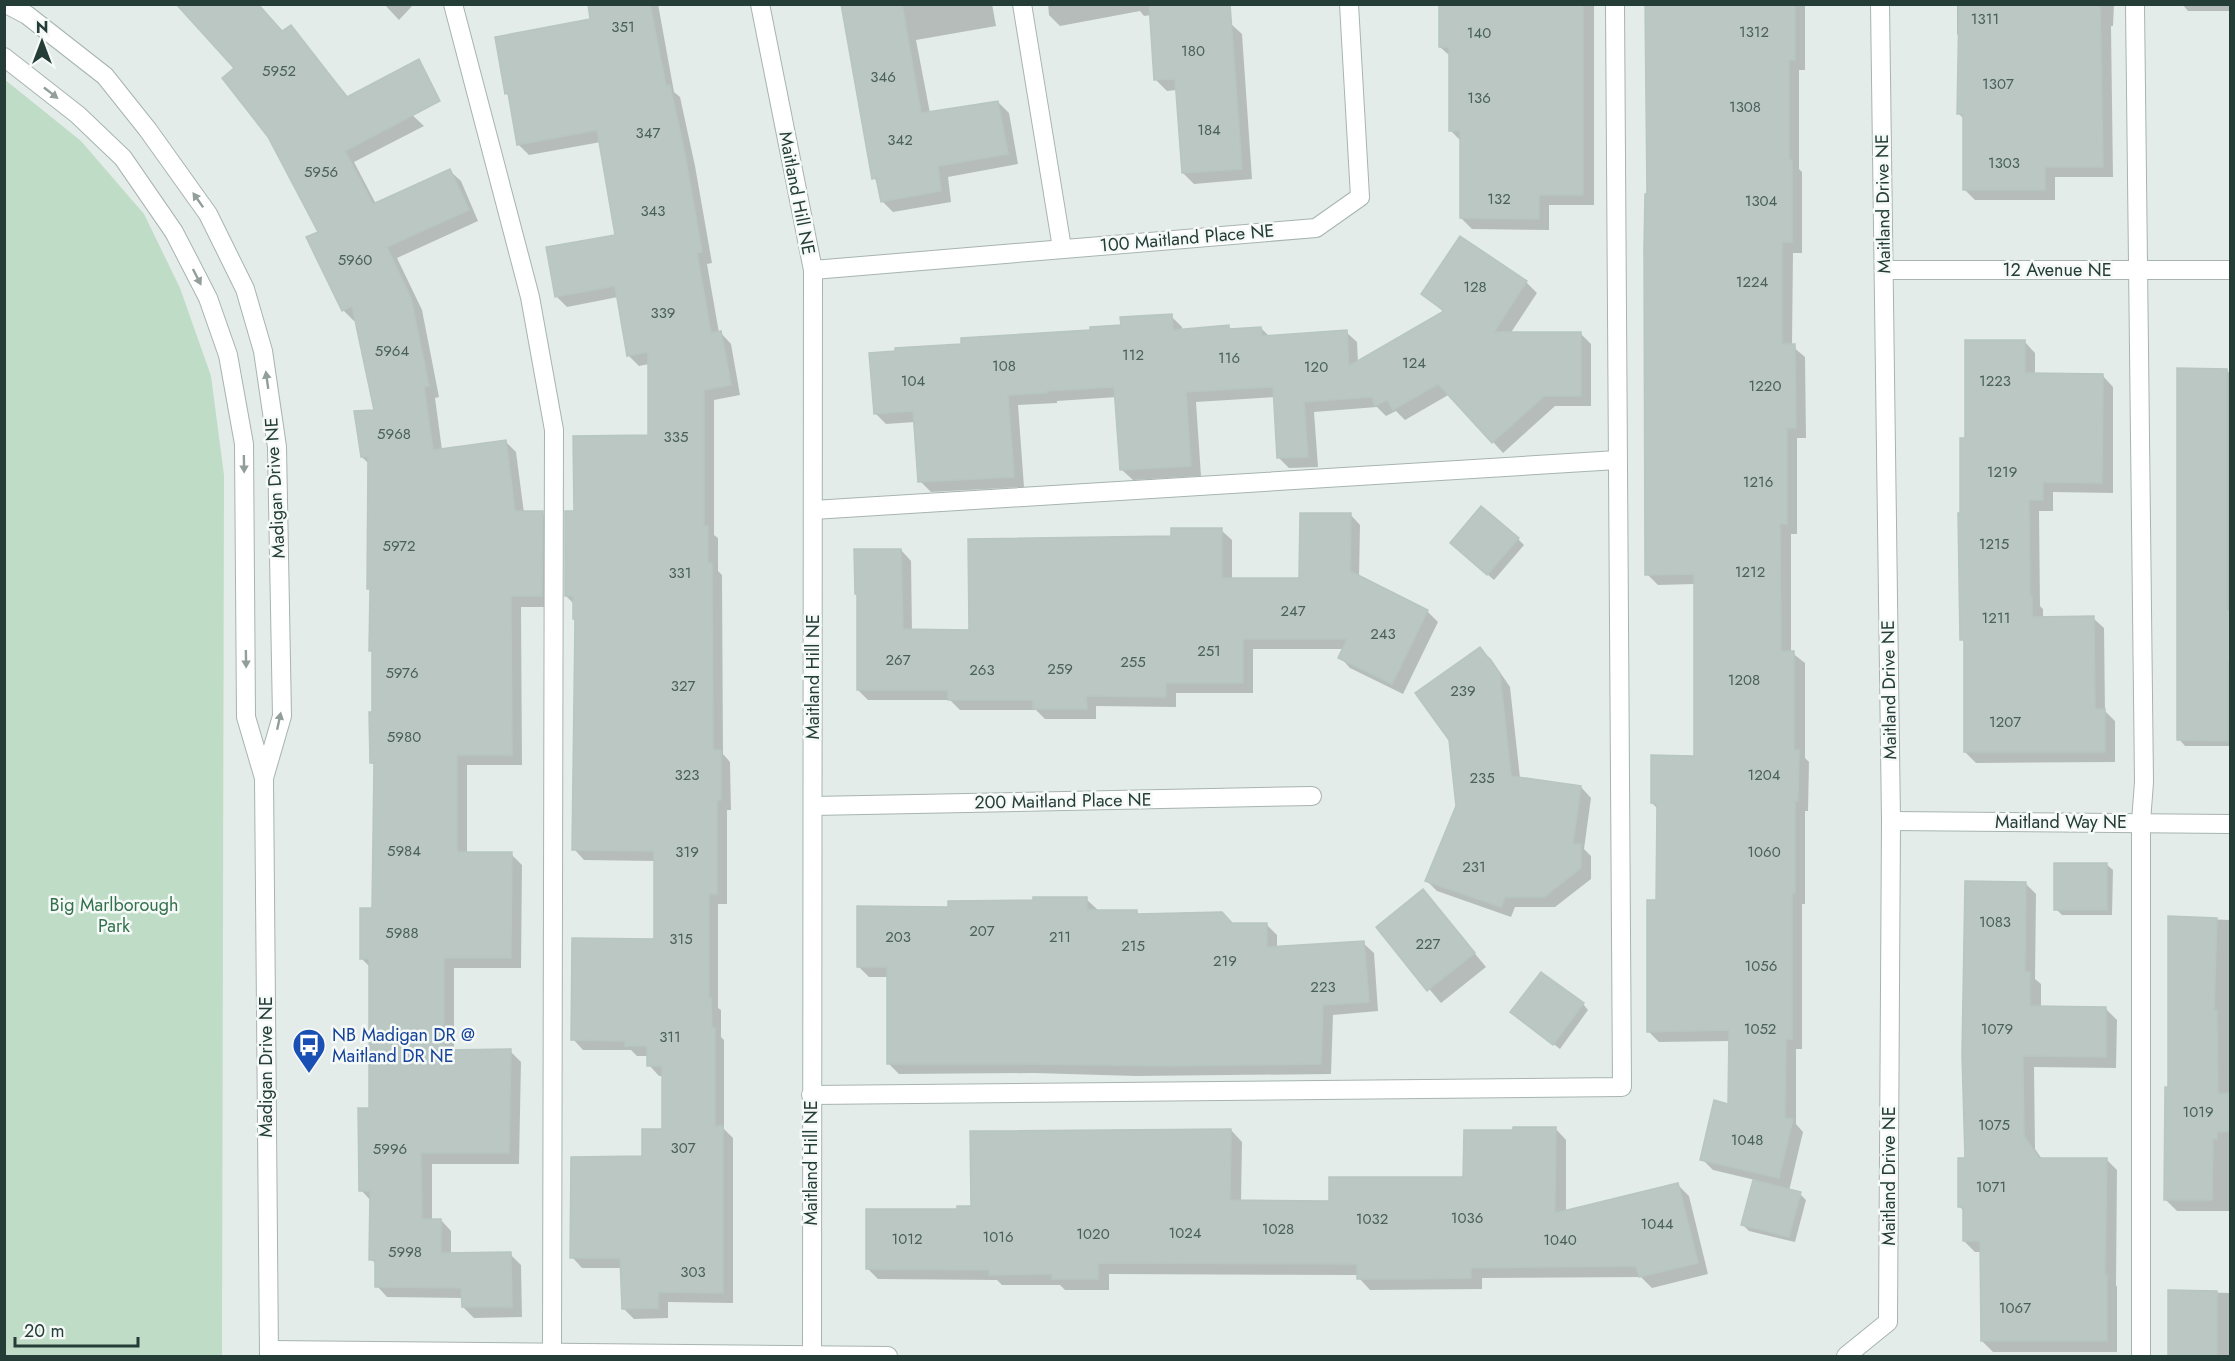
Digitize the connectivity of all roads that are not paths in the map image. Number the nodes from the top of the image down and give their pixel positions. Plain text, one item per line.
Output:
1 (6, 4) edge
2 (453, 4) edge
3 (760, 4) edge
4 (1022, 4) edge
5 (1349, 4) edge
6 (1616, 4) edge
7 (1880, 4) edge
8 (2135, 4) edge
9 (4, 57) edge
10 (1062, 248) junction
11 (813, 270) junction
12 (1884, 270) junction
13 (2138, 270) junction
14 (2230, 270) edge
15 (1617, 459) junction
16 (813, 510) junction
17 (264, 778) junction
18 (1312, 796) dead end
19 (813, 806) junction
20 (1891, 821) junction
21 (2141, 822) junction
22 (2230, 824) edge
23 (811, 1095) junction
24 (269, 1353) edge
25 (552, 1355) edge
26 (812, 1355) edge
27 (888, 1356) edge
28 (1846, 1356) edge
29 (2141, 1356) edge

17 -> 1 street, Madigan Drive NE
2 - 25 street
3 - 11 street, Maitland Hill NE
4 - 10 street
5 - 10 street, 100 Maitland Place NE
6 - 15 street
7 - 12 street, Maitland Drive NE
8 - 13 street
9 -> 17 street, Madigan Drive NE
10 - 11 street, 100 Maitland Place NE
11 - 16 street, Maitland Hill NE
12 - 13 street, 12 Avenue NE
12 - 20 street, Maitland Drive NE
13 - 14 street, 12 Avenue NE
13 - 21 street
15 - 16 street
15 - 23 street
16 - 19 street, Maitland Hill NE
17 - 24 street, Madigan Drive NE
18 - 19 street, 200 Maitland Place NE
19 - 23 street, Maitland Hill NE
20 - 21 street, Maitland Way NE
20 - 28 street, Maitland Drive NE
21 - 22 street, Maitland Way NE
21 - 29 street
23 - 26 street, Maitland Hill NE
24 - 25 street
25 - 26 street
26 - 27 street

